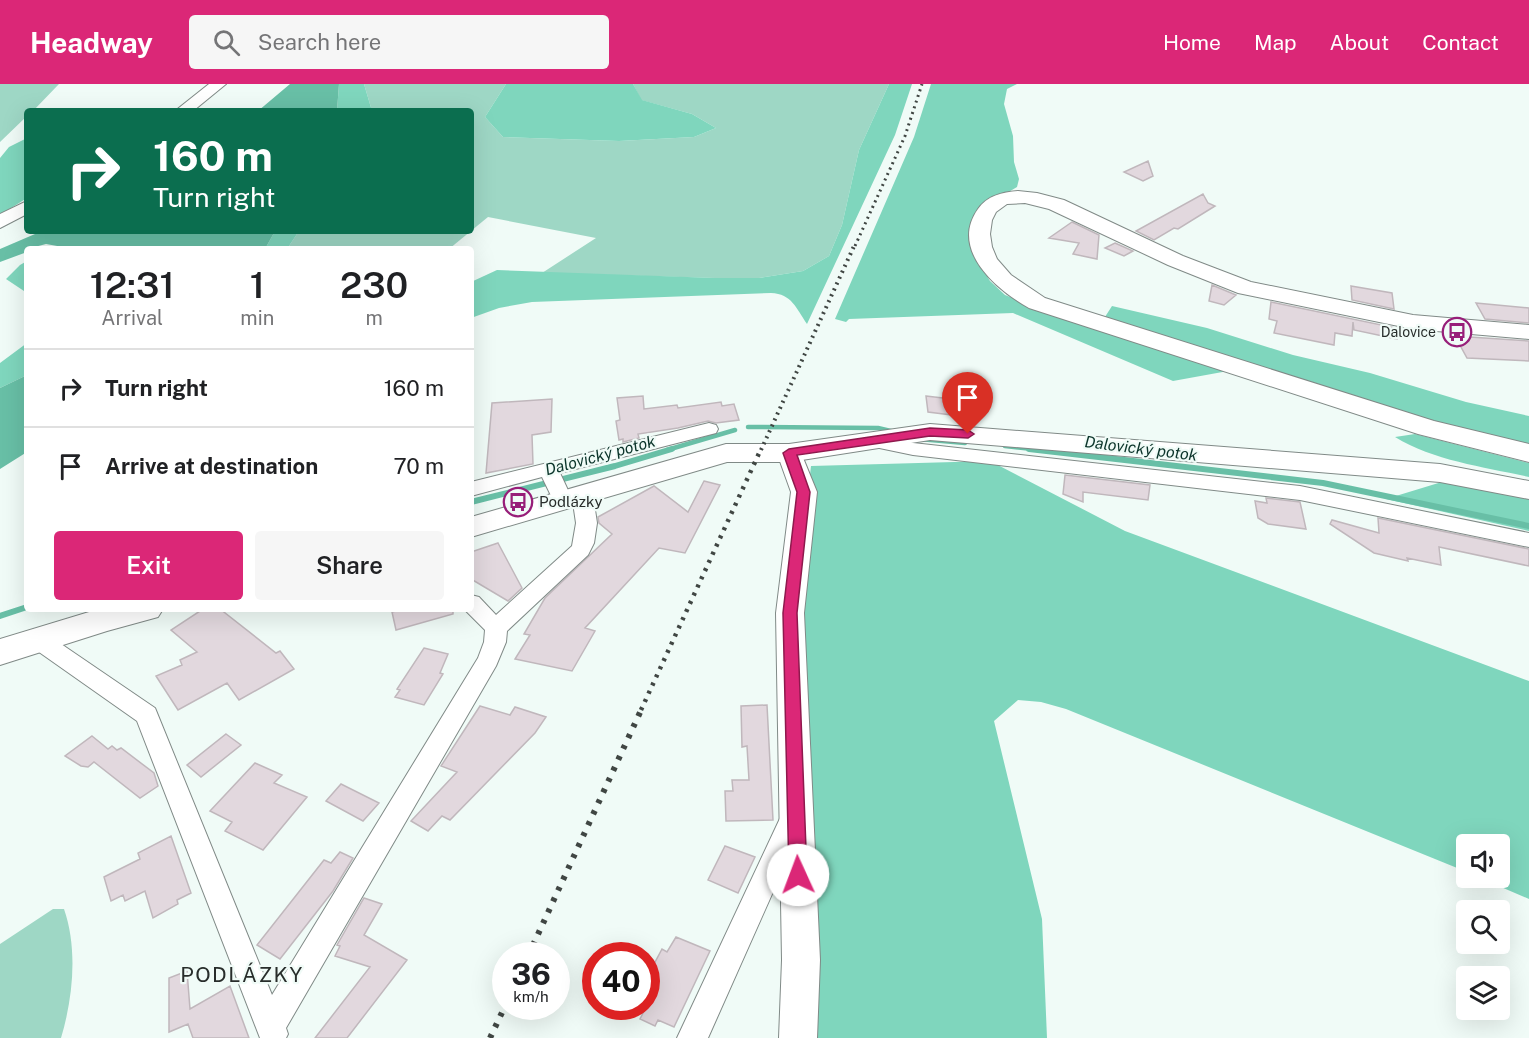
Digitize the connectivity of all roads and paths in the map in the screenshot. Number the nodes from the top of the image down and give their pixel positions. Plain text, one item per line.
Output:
1 (218, 84) edge
2 (187, 108) edge
3 (24, 208) edge
4 (0, 222) edge
5 (1529, 332) edge
6 (709, 429) dead end
7 (880, 440) junction
8 (789, 453) junction
9 (1529, 453) edge
10 (549, 471) junction
11 (474, 488) edge
12 (1529, 490) edge
13 (573, 499) junction
14 (474, 526) edge
15 (1529, 540) edge
16 (474, 606) edge
17 (136, 612) edge
18 (496, 628) junction
19 (37, 639) junction
20 (0, 652) edge
21 (796, 812) junction
22 (273, 1032) edge
23 (692, 1038) edge
24 (798, 1038) edge

1 - 2 street
3 - 4 street
5 - 9 main road
6 - 10 street
7 - 8 main road
7 - 12 main road
7 - 15 street
8 - 13 main road
8 - 21 street
10 - 11 street
10 - 13 street
13 - 14 main road
13 - 18 street
16 - 18 street
17 - 19 main road
18 - 22 street
19 - 20 main road
19 - 22 street
21 - 23 street
21 - 24 street

